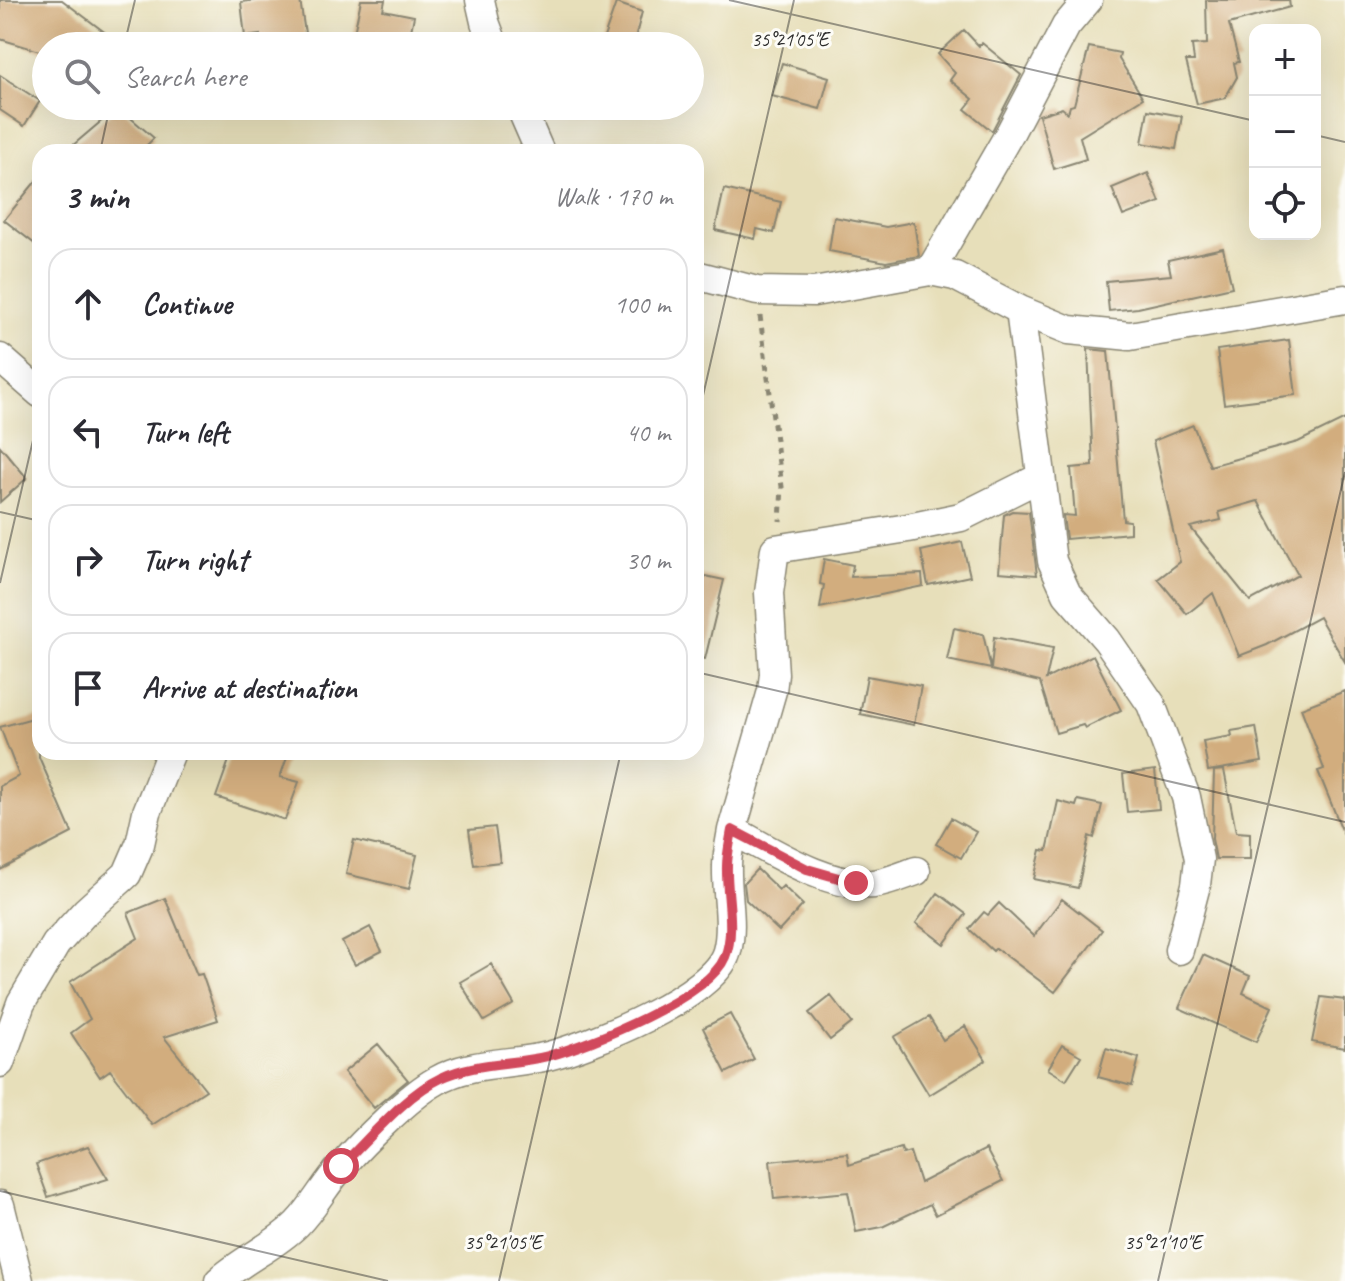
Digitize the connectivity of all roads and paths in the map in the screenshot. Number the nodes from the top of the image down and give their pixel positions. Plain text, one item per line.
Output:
1 (480, 0) edge
2 (1088, 0) edge
3 (489, 32) edge
4 (526, 120) edge
5 (537, 144) edge
6 (930, 271) junction
7 (704, 277) edge
8 (757, 291) junction
9 (1345, 299) edge
10 (1020, 310) junction
11 (0, 358) edge
12 (32, 386) edge
13 (1041, 477) junction
14 (775, 549) junction
15 (168, 760) edge
16 (732, 830) junction
17 (916, 871) dead end
18 (1179, 950) dead end
19 (0, 1063) edge
20 (0, 1205) edge
21 (19, 1281) edge
22 (219, 1281) edge

1 - 3 street
2 - 6 street
4 - 5 street
6 - 8 street
6 - 10 street
7 - 8 street
8 - 14 path
9 - 10 street
10 - 13 street
11 - 12 street
13 - 14 street
13 - 18 street
14 - 16 street
15 - 19 street
16 - 17 street
16 - 22 street
20 - 21 street

